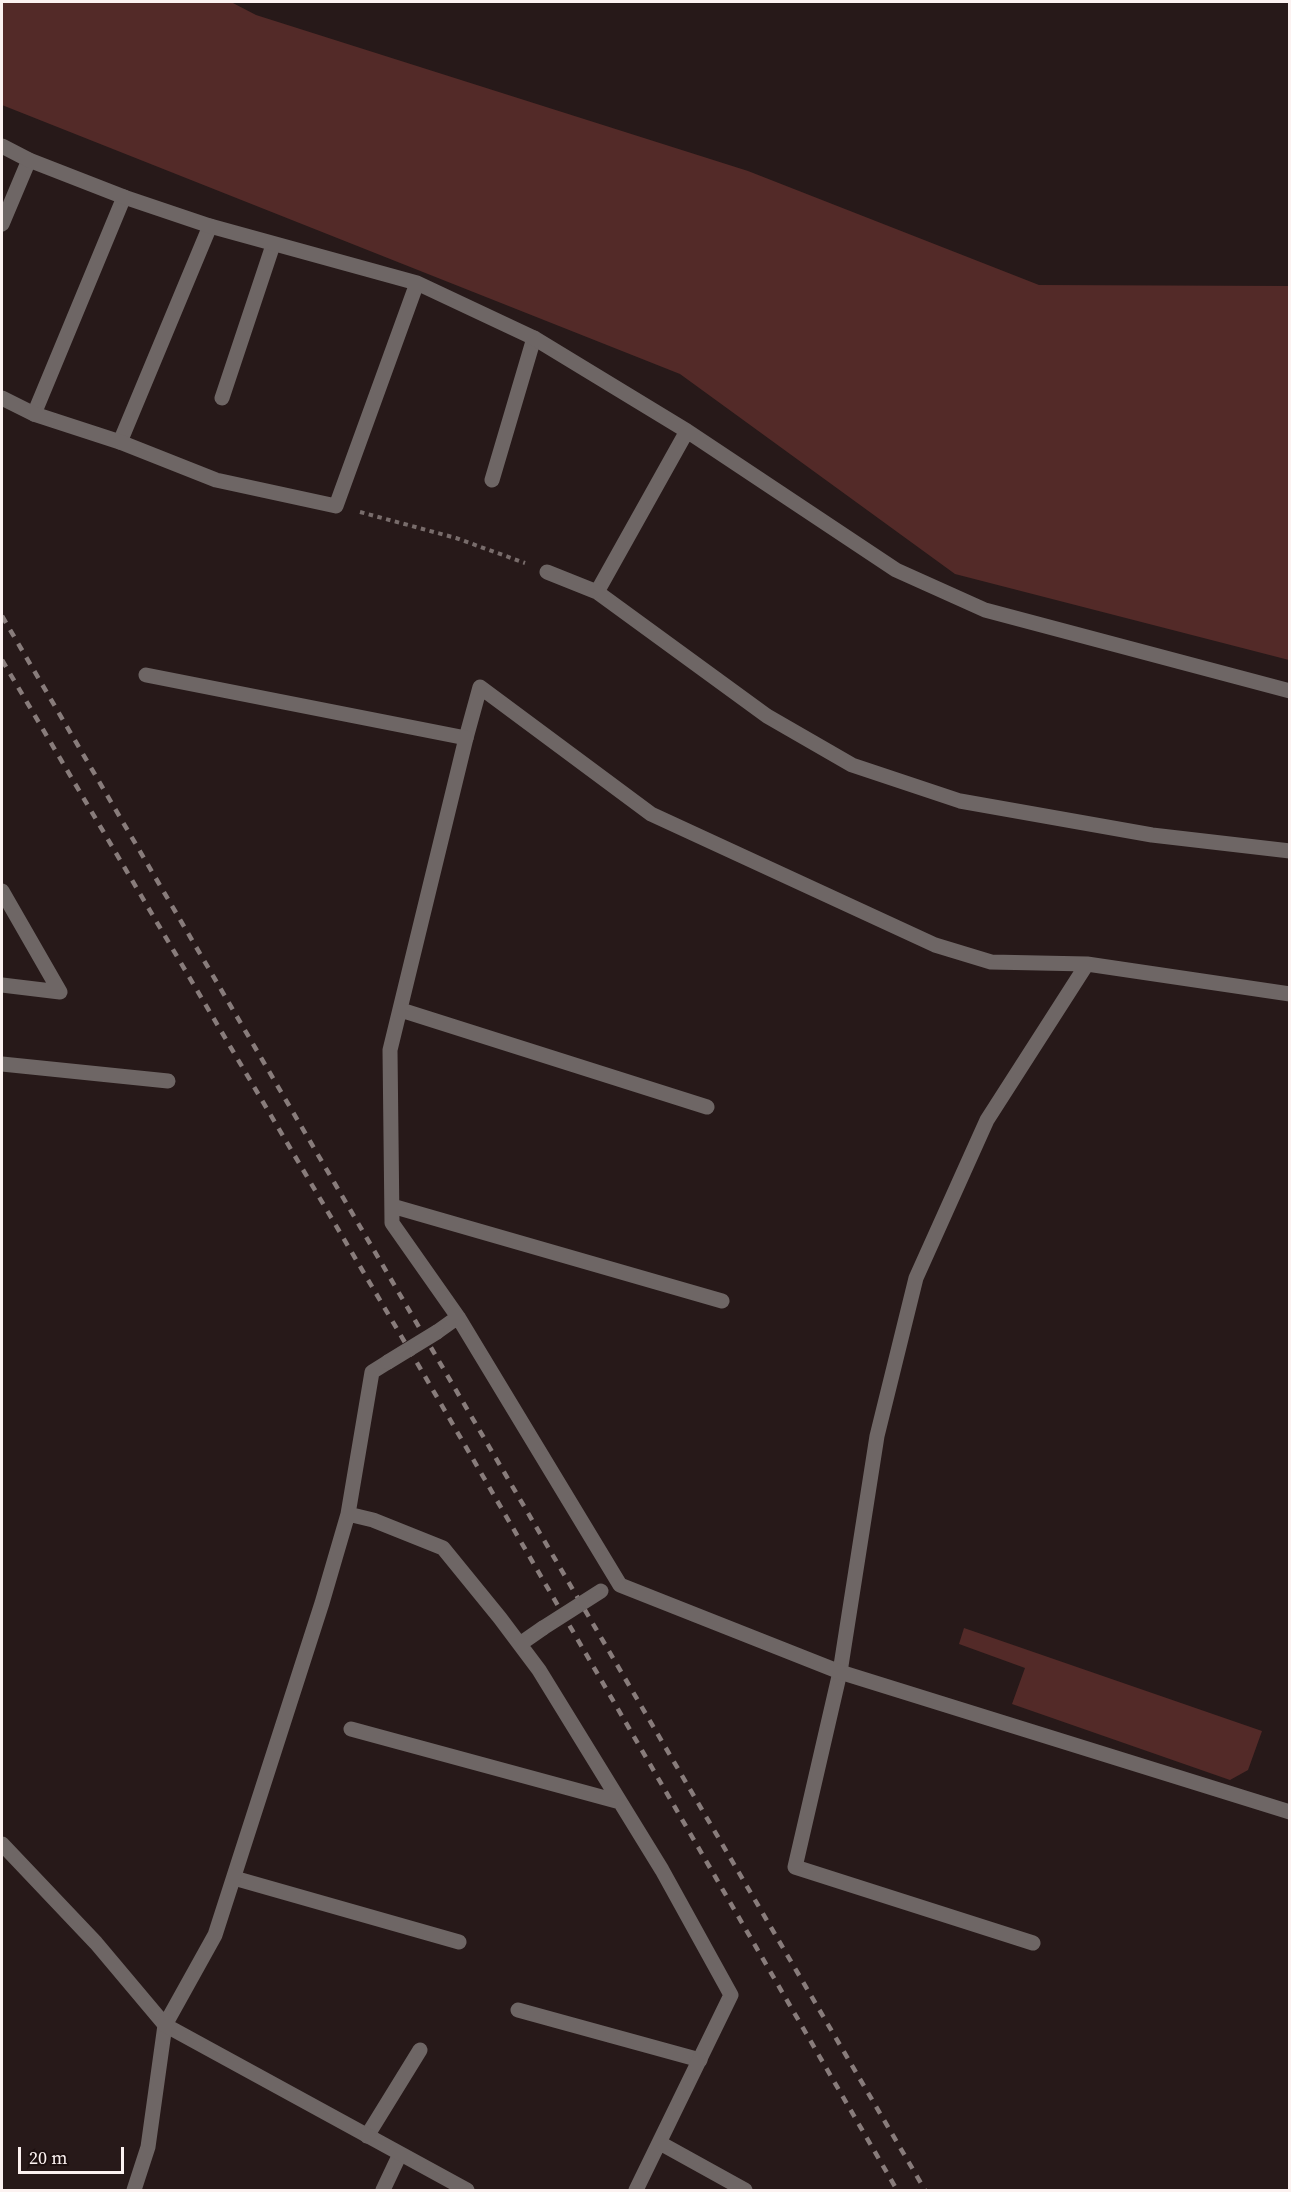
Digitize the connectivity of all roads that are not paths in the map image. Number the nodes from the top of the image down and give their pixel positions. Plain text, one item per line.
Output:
1 (2, 146) edge
2 (29, 160) junction
3 (124, 197) junction
4 (2, 224) edge
5 (210, 226) junction
6 (273, 245) junction
7 (417, 283) junction
8 (534, 338) junction
9 (2, 398) edge
10 (222, 398) dead end
11 (34, 414) junction
12 (687, 432) junction
13 (120, 442) junction
14 (492, 480) dead end
15 (547, 572) road end
16 (597, 592) junction
17 (146, 675) dead end
18 (1290, 691) edge
19 (466, 738) junction
20 (1290, 851) edge
21 (2, 891) edge
22 (1087, 964) junction
23 (2, 985) edge
24 (1290, 993) edge
25 (400, 1010) junction
26 (2, 1064) edge
27 (168, 1081) dead end
28 (707, 1107) dead end
29 (392, 1206) junction
30 (722, 1301) dead end
31 (459, 1317) junction
32 (348, 1514) junction
33 (620, 1585) junction
34 (520, 1644) junction
35 (840, 1672) junction
36 (351, 1729) dead end
37 (620, 1802) junction
38 (1290, 1812) edge
39 (2, 1845) edge
40 (234, 1878) junction
41 (459, 1942) dead end
42 (1033, 1943) dead end
43 (518, 2010) dead end
44 (165, 2025) junction
45 (420, 2050) dead end
46 (700, 2060) junction
47 (367, 2136) junction
48 (660, 2143) junction
49 (400, 2154) junction
50 (134, 2190) edge
51 (383, 2190) edge
52 (467, 2190) edge
53 (636, 2190) edge
54 (745, 2190) edge

1 - 2 street
2 - 3 street
2 - 4 street
3 - 5 street
3 - 11 street
5 - 6 street
5 - 13 street
6 - 7 street
6 - 10 street
7 - 8 street
7 - 13 street
8 - 12 street
8 - 14 street
9 - 11 street
11 - 13 street
12 - 16 street
12 - 18 street
15 - 16 street
16 - 20 street
17 - 19 street
19 - 22 street
19 - 25 street
21 - 23 street
22 - 24 street
22 - 35 street
25 - 28 street
25 - 29 street
26 - 27 street
29 - 30 street
29 - 31 street
31 - 32 street, bridge
31 - 33 street
32 - 34 street
32 - 40 street
33 - 34 street, bridge
33 - 35 street
34 - 37 street
35 - 38 street
35 - 42 street
36 - 37 street
37 - 46 street
39 - 44 street
40 - 41 street
40 - 44 street
43 - 46 street
44 - 47 street
44 - 50 street
45 - 47 street
46 - 48 street
47 - 49 street
48 - 53 street
48 - 54 street
49 - 51 street
49 - 52 street

